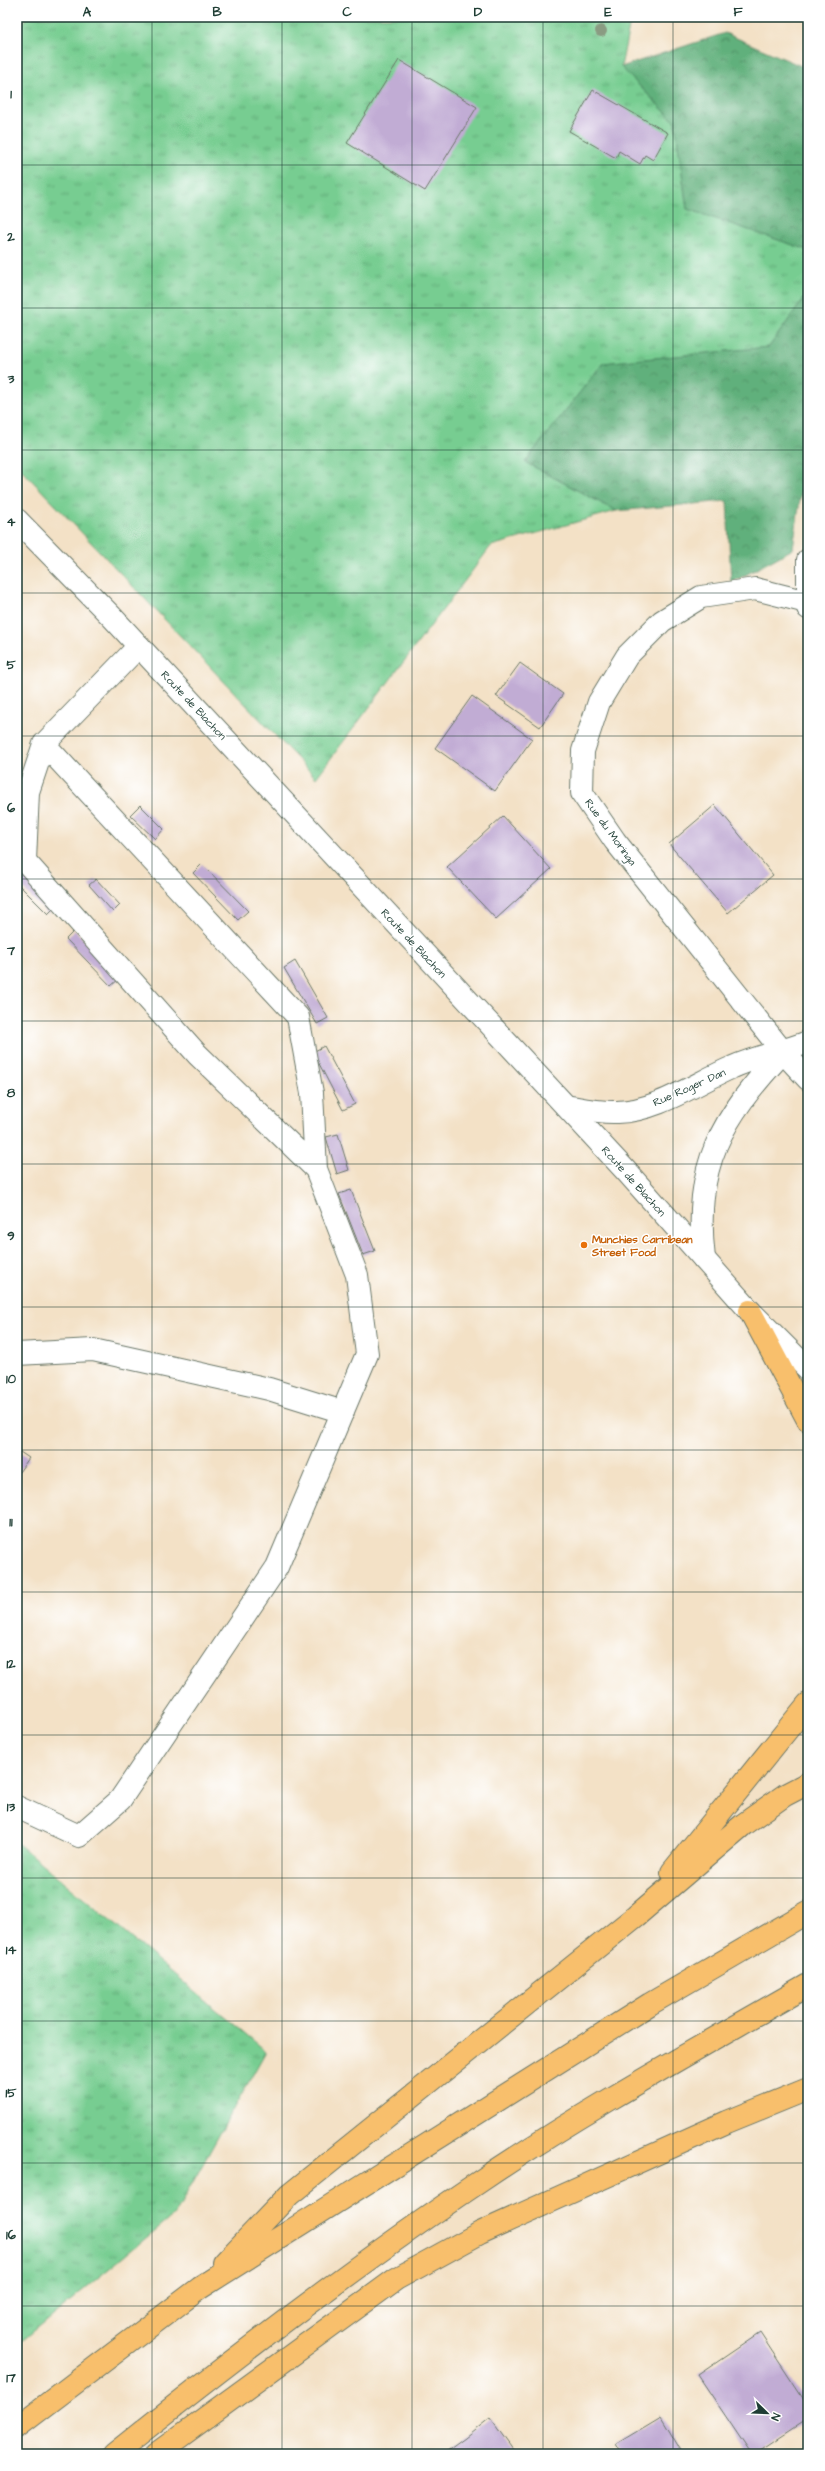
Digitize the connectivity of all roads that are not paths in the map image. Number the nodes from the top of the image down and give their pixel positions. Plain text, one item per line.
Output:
1 (17, 520) edge
2 (808, 560) edge
3 (808, 605) edge
4 (139, 646) junction
5 (44, 744) junction
6 (808, 1042) edge
7 (783, 1052) junction
8 (808, 1079) edge
9 (566, 1106) junction
10 (316, 1169) junction
11 (704, 1259) junction
12 (750, 1310) junction
13 (17, 1354) edge
14 (808, 1369) edge
15 (343, 1412) junction
16 (808, 1420) edge
17 (808, 1704) edge
18 (808, 1783) edge
19 (17, 1807) edge
20 (808, 1912) edge
21 (636, 1916) junction
22 (808, 1985) edge
23 (808, 2090) edge
24 (200, 2288) junction
25 (17, 2427) edge
26 (114, 2454) edge
27 (156, 2454) edge

1 - 4 street, Route de Blachon
2 - 3 street
3 - 7 street, Rue du Moringa
4 - 5 street
4 - 9 street, Route de Blachon
5 - 10 street
5 - 10 street
6 - 7 street, Rue Roger Dan
7 - 8 street, Rue du Moringa
7 - 9 street, Rue Roger Dan
7 - 11 street
9 - 11 street, Route de Blachon
10 - 15 street
11 - 12 street, Route de Blachon
12 - 14 street, Route de Blachon
12 - 16 highway
13 - 15 street
15 - 19 street
17 - 21 highway
18 - 21 highway
20 - 24 highway
21 - 24 highway
22 - 26 highway
23 - 27 highway
24 - 25 highway

